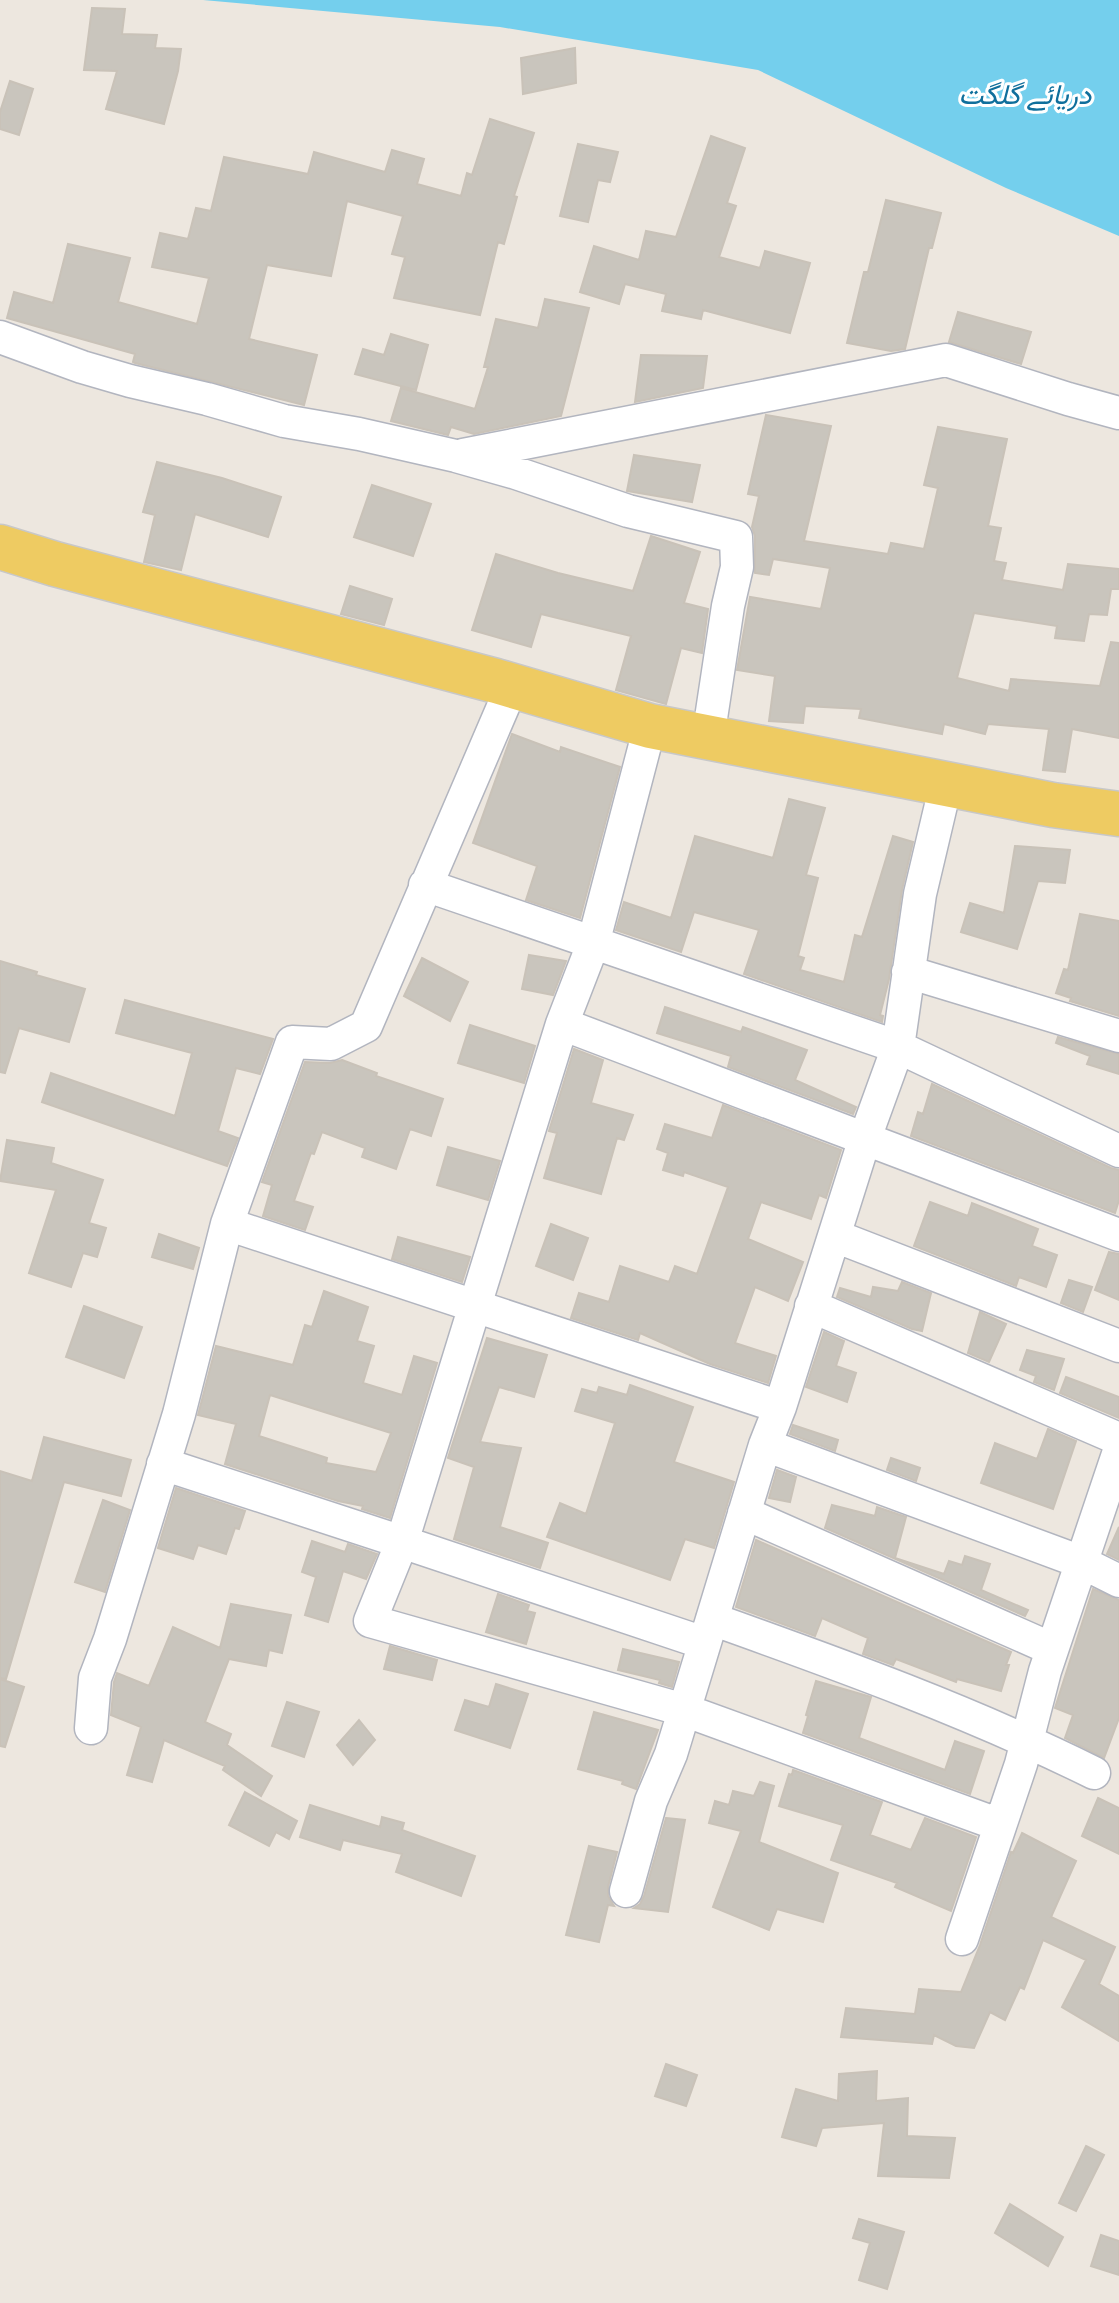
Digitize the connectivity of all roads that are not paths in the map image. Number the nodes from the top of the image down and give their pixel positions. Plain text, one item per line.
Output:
1 (0, 337) edge
2 (1119, 413) edge
3 (456, 456) junction
4 (0, 547) edge
5 (512, 686) junction
6 (650, 726) junction
7 (708, 738) junction
8 (946, 784) junction
9 (1119, 814) edge
10 (425, 885) junction
11 (593, 944) junction
12 (908, 972) junction
13 (562, 1024) junction
14 (1119, 1036) edge
15 (898, 1047) junction
16 (865, 1138) junction
17 (1119, 1151) edge
18 (227, 1224) junction
19 (1119, 1235) edge
20 (835, 1236) junction
21 (475, 1306) junction
22 (811, 1306) junction
23 (1119, 1346) edge
24 (780, 1407) junction
25 (1119, 1439) edge
26 (765, 1445) junction
27 (1119, 1451) edge
28 (163, 1464) junction
29 (744, 1513) junction
30 (402, 1542) junction
31 (1081, 1562) junction
32 (1119, 1581) edge
33 (708, 1631) junction
34 (1052, 1649) junction
35 (684, 1710) junction
36 (91, 1728) dead end
37 (1027, 1740) junction
38 (1094, 1773) dead end
39 (1000, 1825) junction
40 (626, 1891) dead end
41 (962, 1939) dead end

1 - 3 street
2 - 3 street
3 - 7 street
4 - 5 main road
5 - 6 main road
5 - 10 street
6 - 7 main road
6 - 11 street
7 - 8 main road
8 - 9 main road
8 - 12 street
10 - 11 street
10 - 18 street
11 - 13 street
11 - 15 street
12 - 14 street
12 - 15 street
13 - 16 street
13 - 21 street
15 - 16 street
15 - 17 street
16 - 19 street
16 - 20 street
18 - 21 street
18 - 28 street
20 - 22 street
20 - 23 street
21 - 24 street
21 - 30 street
22 - 24 street
22 - 25 street
24 - 26 street
26 - 29 street
26 - 31 street
27 - 31 street
28 - 30 street
28 - 36 street
29 - 33 street
29 - 34 street
30 - 33 street
30 - 35 street
31 - 32 street
31 - 34 street
33 - 35 street
33 - 37 street
34 - 37 street
35 - 39 street
35 - 40 street
37 - 38 street
37 - 39 street
39 - 41 street

